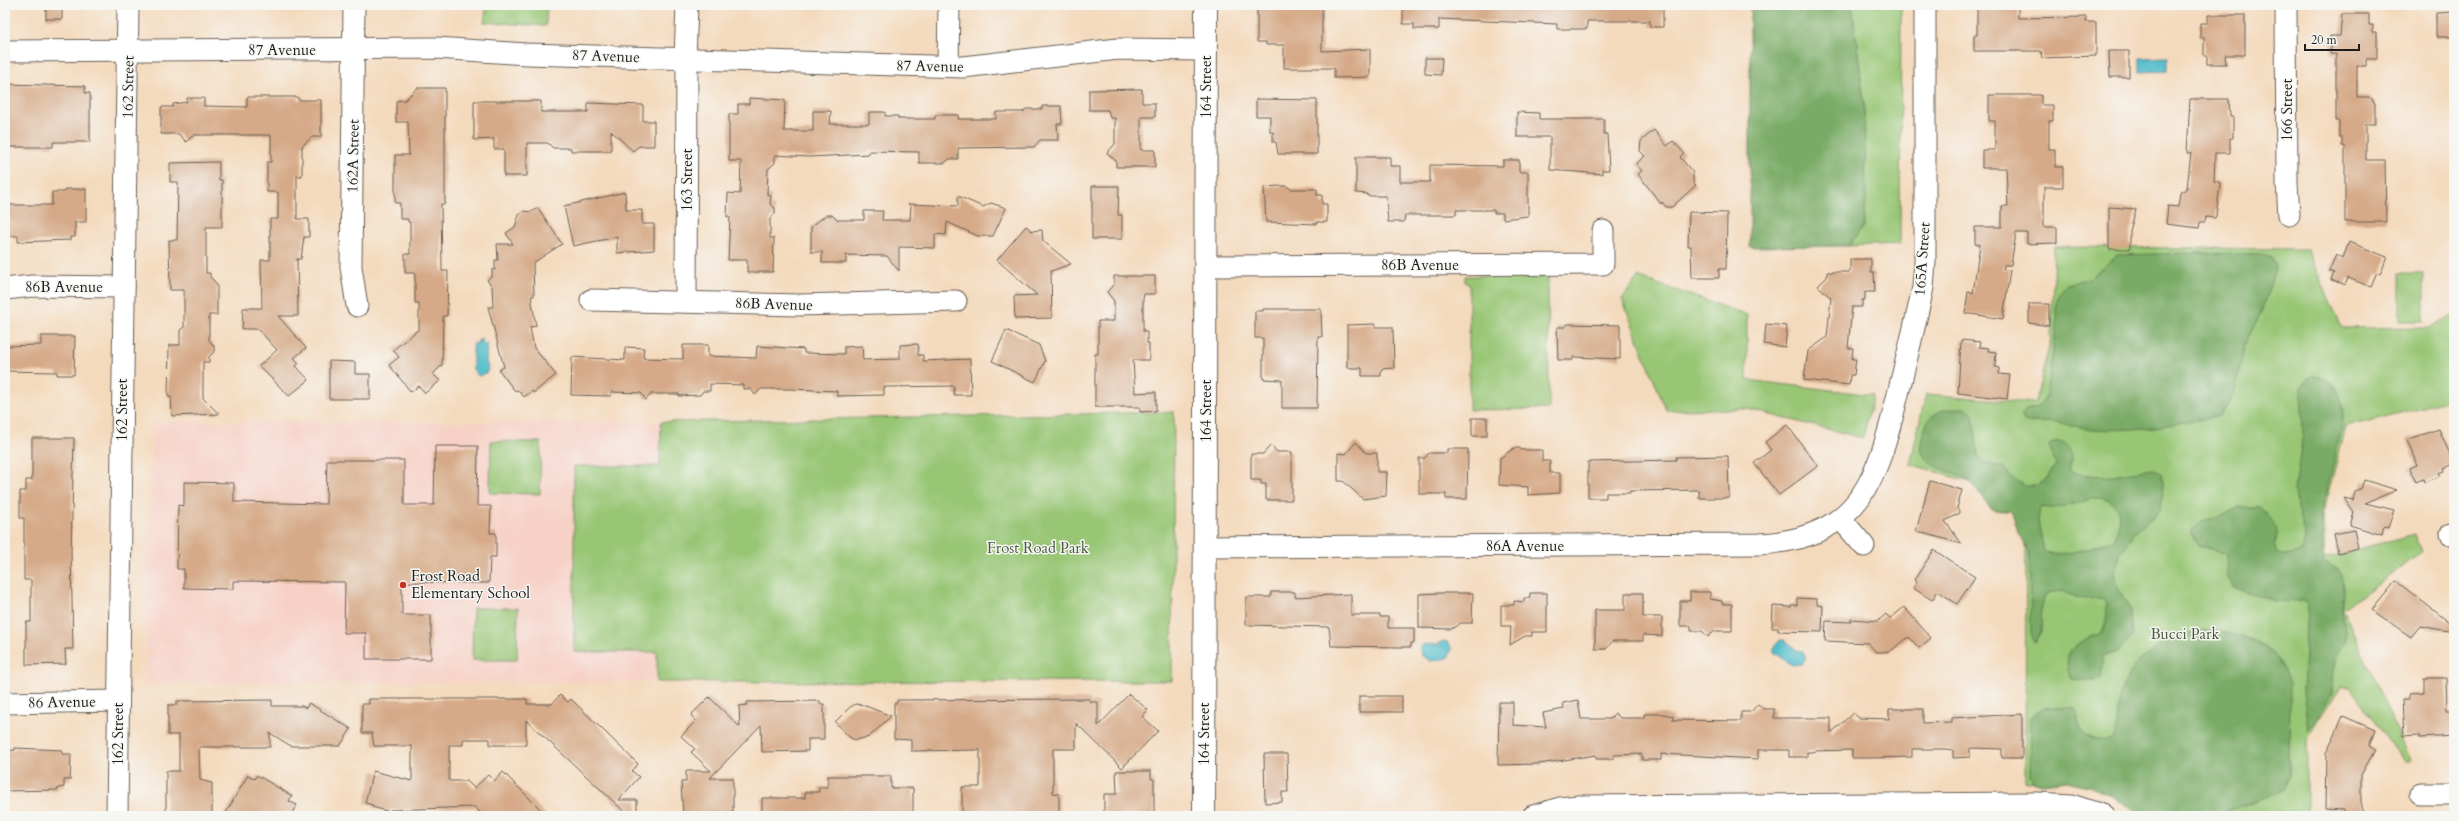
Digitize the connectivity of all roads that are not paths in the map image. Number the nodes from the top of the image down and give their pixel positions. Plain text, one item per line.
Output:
1 (128, 5) edge
2 (354, 5) edge
3 (687, 5) edge
4 (949, 5) edge
5 (1206, 5) edge
6 (1925, 5) edge
7 (2286, 5) edge
8 (354, 50) junction
9 (1206, 50) junction
10 (5, 51) edge
11 (128, 51) junction
12 (686, 59) junction
13 (948, 66) junction
14 (2289, 215) dead end
15 (1603, 231) dead end
16 (1206, 266) junction
17 (124, 287) junction
18 (5, 289) edge
19 (591, 300) dead end
20 (686, 301) junction
21 (956, 301) dead end
22 (357, 306) dead end
23 (1841, 519) junction
24 (1864, 546) dead end
25 (1205, 547) junction
26 (118, 701) junction
27 (5, 703) edge
28 (2420, 794) dead end
29 (2454, 794) edge
30 (1960, 810) edge
31 (1672, 811) edge
32 (118, 816) edge
33 (1204, 816) edge
34 (1532, 816) edge
35 (2105, 816) edge

1 - 11 street, 162 Street
2 - 8 street, 162A Street
3 - 12 street, 163 Street
4 - 13 street
5 - 9 street, 164 Street
6 - 23 street, 165A Street
7 - 14 street, 166 Street
8 - 11 street, 87 Avenue
8 - 12 street, 87 Avenue
8 - 22 street, 162A Street
9 - 13 street, 87 Avenue
9 - 16 street, 164 Street
10 - 11 street, 87 Avenue
11 - 17 street, 162 Street
12 - 13 street, 87 Avenue
12 - 20 street, 163 Street
15 - 16 street, 86B Avenue
16 - 25 street, 164 Street
17 - 18 street, 86B Avenue
17 - 26 street, 162 Street
19 - 20 street, 86B Avenue
20 - 21 street, 86B Avenue
23 - 24 street
23 - 25 street, 86A Avenue
25 - 33 street, 164 Street
26 - 27 street, 86 Avenue
26 - 32 street, 162 Street
28 - 29 street
30 - 31 street
30 - 35 street
31 - 34 street

